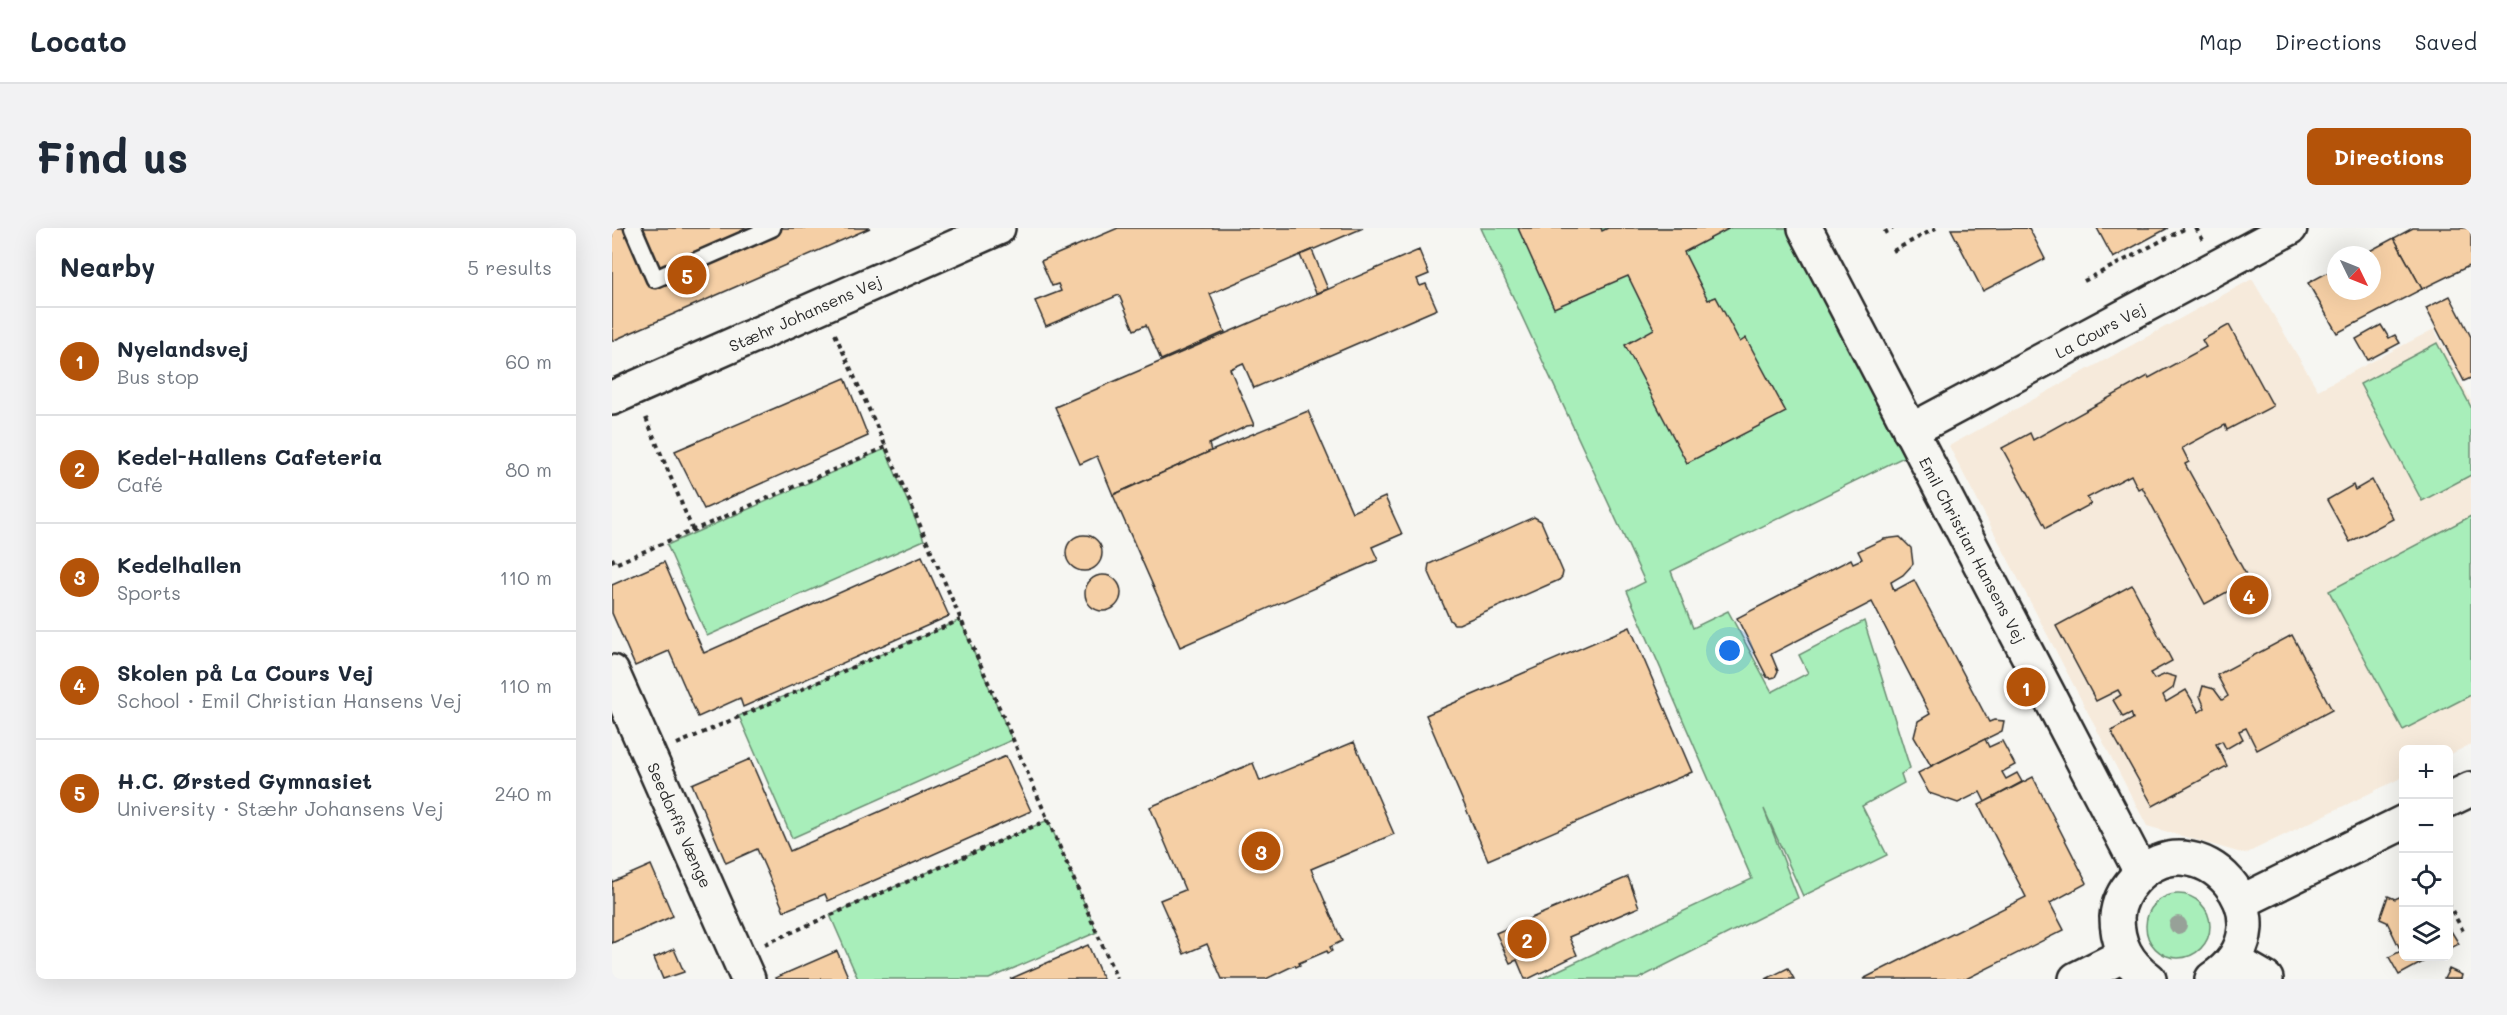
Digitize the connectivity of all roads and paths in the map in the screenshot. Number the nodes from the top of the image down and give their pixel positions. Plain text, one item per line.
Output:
1 (633, 228) edge
2 (772, 228) edge
3 (998, 228) edge
4 (1805, 228) edge
5 (1893, 228) edge
6 (1936, 228) edge
7 (2185, 228) edge
8 (2290, 228) edge
9 (1884, 233) dead end
10 (1893, 251) dead end
11 (2084, 281) dead end
12 (821, 305) junction
13 (623, 393) edge
14 (1910, 431) junction
15 (886, 447) junction
16 (693, 531) junction
17 (612, 558) edge
18 (960, 620) junction
19 (612, 672) edge
20 (650, 756) junction
21 (2471, 789) edge
22 (2450, 799) edge
23 (1048, 820) junction
24 (2399, 824) edge
25 (2141, 872) junction
26 (2241, 902) junction
27 (2450, 907) edge
28 (2463, 931) dead end
29 (2124, 954) junction
30 (743, 968) edge
31 (2223, 970) edge
32 (1118, 979) edge
33 (2076, 979) edge
34 (2149, 979) edge
35 (2266, 979) edge

1 - 2 lane
3 - 12 street, Stæhr Johansens Vej
4 - 14 street, Emil Christian Hansens Vej
5 - 9 path
6 - 10 path
7 - 11 path
8 - 14 street, La Cours Vej
12 - 13 street, Stæhr Johansens Vej
12 - 15 path
13 - 16 path
14 - 25 street, Emil Christian Hansens Vej
15 - 16 path
15 - 18 path
16 - 17 path
18 - 20 path
18 - 23 path
19 - 20 street, Seedorffs Vænge
20 - 30 street, Seedorffs Vænge
21 - 22 street
23 - 30 path
23 - 32 path
24 - 26 street
25 - 26 street
25 - 29 street
26 - 31 street
27 - 28 path
29 - 33 street
29 - 34 street
31 - 35 street

